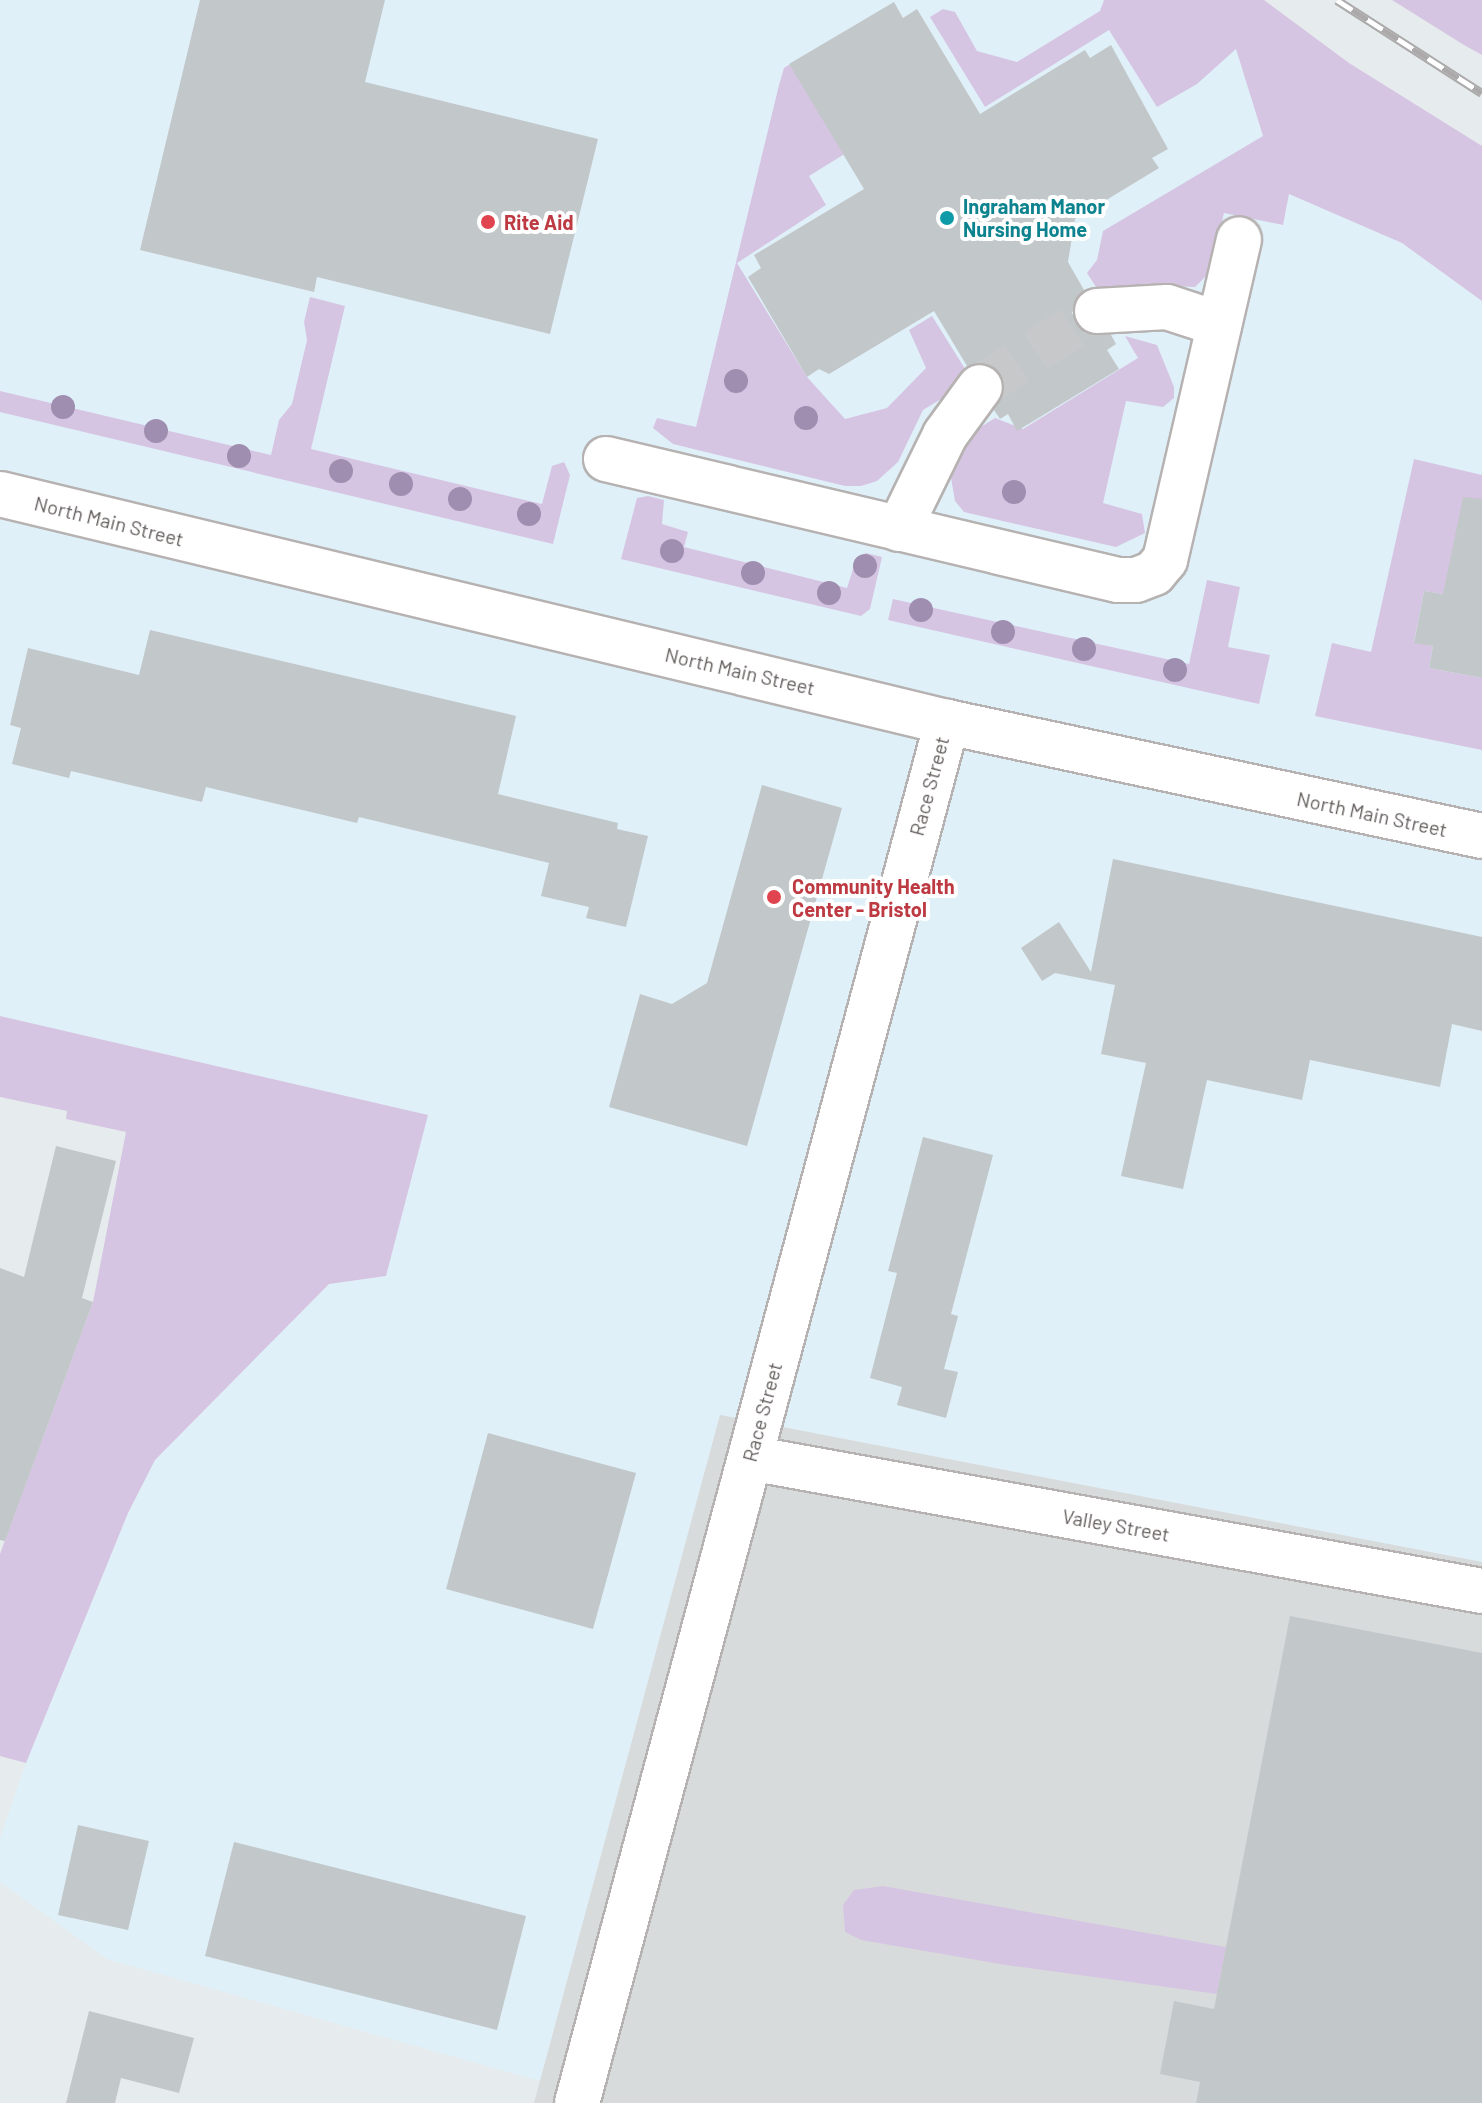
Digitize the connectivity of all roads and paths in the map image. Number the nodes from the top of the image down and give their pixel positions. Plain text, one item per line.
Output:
1 (1239, 239) dead end
2 (1097, 311) tunnel mouth
3 (1219, 324) junction
4 (980, 387) tunnel mouth
5 (606, 459) dead end
6 (0, 494) edge
7 (899, 529) junction
8 (947, 722) junction
9 (1482, 836) edge
10 (750, 1458) junction
11 (1482, 1591) edge
12 (585, 2101) edge

1 - 3 street
2 - 3 street
3 - 7 street
4 - 7 street
5 - 7 street
6 - 8 street, North Main Street
8 - 9 street, North Main Street
8 - 10 street, Race Street
10 - 11 street, Valley Street
10 - 12 street, Race Street

